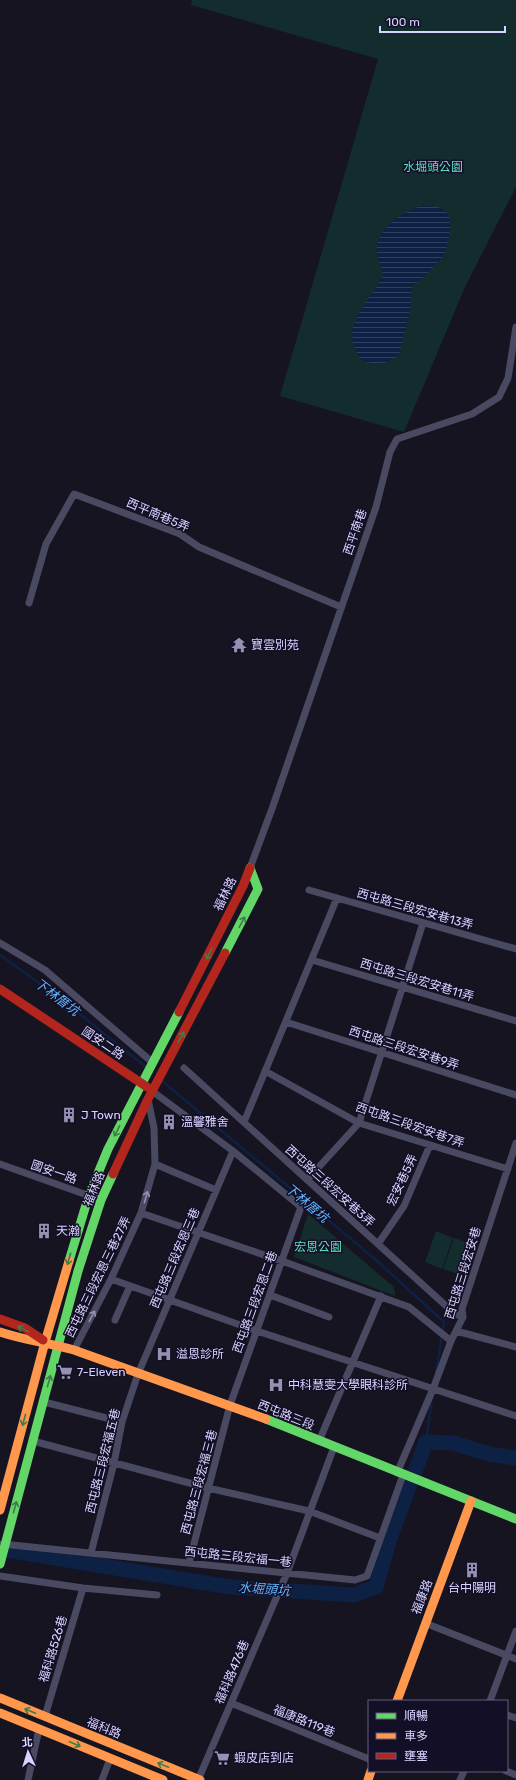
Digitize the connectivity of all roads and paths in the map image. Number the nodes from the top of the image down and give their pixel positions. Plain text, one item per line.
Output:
1 (516, 327) edge
2 (29, 603) dead end
3 (341, 607) junction
4 (273, 806) joint
5 (250, 868) junction
6 (309, 890) dead end
7 (337, 898) junction
8 (423, 923) junction
9 (0, 942) edge
10 (516, 949) edge
11 (312, 960) junction
12 (402, 987) junction
13 (0, 989) edge
14 (516, 1021) edge
15 (286, 1022) junction
16 (382, 1053) junction
17 (149, 1067) junction
18 (184, 1068) dead end
19 (265, 1072) junction
20 (141, 1083) junction
21 (150, 1095) junction
22 (516, 1095) edge
23 (244, 1122) junction
24 (359, 1123) junction
25 (516, 1143) edge
26 (430, 1145) junction
27 (233, 1151) junction
28 (0, 1164) edge
29 (155, 1164) junction
30 (508, 1169) junction
31 (307, 1180) junction
32 (216, 1190) junction
33 (89, 1195) junction
34 (101, 1200) junction
35 (141, 1213) junction
36 (198, 1232) junction
37 (378, 1244) junction
38 (282, 1261) junction
39 (111, 1279) junction
40 (130, 1286) junction
41 (270, 1295) junction
42 (381, 1296) junction
43 (170, 1299) junction
44 (329, 1317) dead end
45 (463, 1317) junction
46 (0, 1319) edge
47 (115, 1320) dead end
48 (456, 1330) junction
49 (257, 1331) junction
50 (0, 1332) edge
51 (451, 1341) junction
52 (45, 1342) junction
53 (58, 1346) junction
54 (516, 1347) edge
55 (74, 1350) junction
56 (352, 1362) junction
57 (138, 1374) junction
58 (433, 1389) junction
59 (44, 1402) junction
60 (230, 1405) junction
61 (516, 1416) edge
62 (122, 1422) junction
63 (33, 1441) junction
64 (319, 1441) junction
65 (334, 1447) junction
66 (114, 1463) junction
67 (402, 1475) junction
68 (208, 1488) junction
69 (471, 1501) junction
70 (0, 1510) edge
71 (310, 1511) junction
72 (516, 1519) edge
73 (380, 1538) junction
74 (2, 1544) edge
75 (91, 1554) junction
76 (0, 1564) edge
77 (189, 1564) junction
78 (286, 1575) junction
79 (0, 1576) edge
80 (83, 1588) junction
81 (157, 1595) dead end
82 (425, 1623) junction
83 (516, 1631) edge
84 (507, 1655) junction
85 (516, 1658) edge
86 (0, 1698) edge
87 (397, 1700) edge
88 (490, 1700) edge
89 (231, 1704) junction
90 (0, 1713) edge
91 (45, 1716) junction
92 (39, 1729) junction
93 (110, 1759) junction
94 (368, 1759) edge
95 (28, 1780) edge
96 (102, 1780) edge
97 (163, 1780) edge
98 (198, 1780) edge

1 - 3 street, 西平南巷
2 - 3 street, 西平南巷5弄
3 - 4 street, 西平南巷
4 - 5 street, 福林路
5 -> 17 street, 福林路
21 -> 5 street, 福林路
6 - 7 street, 西屯路三段宏安巷13弄
7 - 8 street, 西屯路三段宏安巷13弄
7 - 11 street
8 - 10 street, 西屯路三段宏安巷13弄
8 - 12 street
9 - 17 street
11 - 12 street, 西屯路三段宏安巷11弄
11 - 15 street
12 - 14 street, 西屯路三段宏安巷11弄
12 - 16 street
13 - 20 street, 國安二路
15 - 16 street, 西屯路三段宏安巷9弄
15 - 19 street
16 - 22 street, 西屯路三段宏安巷9弄
16 - 24 street
17 - 20 street, 福林路
18 - 23 street, 西屯路三段宏安巷3弄
19 - 23 street
19 - 24 street, 西屯路三段宏安巷7弄
20 - 21 street, 國安二路
20 -> 33 street, 福林路
21 - 27 street
21 - 29 street, 西屯路三段宏恩三巷27弄
21 - 34 street, 福林路
23 - 31 street, 西屯路三段宏安巷3弄
24 - 26 street, 西屯路三段宏安巷7弄
24 - 31 street
25 - 30 street, 西屯路三段宏安巷
26 - 30 street, 西屯路三段宏安巷7弄
26 - 37 street, 宏安巷5弄
27 - 32 street, 西屯路三段宏恩三巷
27 - 38 street, 西屯路三段宏恩二巷
28 - 33 street, 國安一路
29 - 32 street
35 -> 29 street, 西屯路三段宏恩三巷27弄
30 - 45 street, 西屯路三段宏安巷
31 - 37 street, 西屯路三段宏安巷3弄
32 - 36 street, 西屯路三段宏恩三巷
33 - 34 street, 國安一路
33 -> 52 street, 福林路
34 - 53 street, 福林路
35 - 36 street, 西屯路三段宏恩三巷27弄
35 - 39 street, 西屯路三段宏恩三巷27弄
36 - 38 street, 西屯路三段宏恩三巷27弄
36 - 43 street, 西屯路三段宏恩三巷
37 - 45 street, 西屯路三段宏安巷3弄
38 - 41 street, 西屯路三段宏恩二巷
38 - 42 street, 西屯路三段宏恩三巷27弄
39 - 40 street
55 -> 39 street, 西屯路三段宏恩三巷27弄
40 - 43 street
40 - 47 street
41 - 44 street
41 - 49 street, 西屯路三段宏恩二巷
42 - 51 street, 西屯路三段宏恩三巷27弄
42 - 56 street
43 - 49 street
43 - 57 street, 西屯路三段宏恩三巷
45 - 48 street, 西屯路三段宏安巷
52 -> 46 street, 西屯路三段
48 - 51 street, 西屯路三段宏安巷
48 - 54 street
49 - 56 street
49 - 60 street, 西屯路三段宏恩二巷
50 - 52 street, 西屯路三段
51 - 58 street, 西屯路三段宏安巷
52 - 53 street, 西屯路三段
52 -> 70 street, 福林路
53 - 55 street, 西屯路三段
59 -> 53 street, 福林路
55 - 57 street, 西屯路三段
56 - 58 street
56 - 64 street
57 - 60 street, 西屯路三段
57 - 62 street, 西屯路三段宏福五巷
58 - 61 street
58 - 67 street, 西屯路三段宏安巷
59 - 62 street
59 - 63 street, 福林路
60 - 64 street, 西屯路三段
60 - 68 street, 西屯路三段宏福三巷
62 - 66 street, 西屯路三段宏福五巷
63 - 66 street
74 -> 63 street, 福林路
64 - 65 street, 西屯路三段
65 - 67 street, 西屯路三段
65 - 71 street, 福科路476巷
66 - 68 street
66 - 75 street, 西屯路三段宏福五巷
67 - 69 street, 西屯路三段
67 - 73 street, 西屯路三段宏福一巷
68 - 71 street
68 - 77 street, 西屯路三段宏福三巷
69 - 72 street, 西屯路三段
69 - 82 street, 福康路
71 - 73 street
71 - 78 street, 福科路476巷
73 - 78 street, 西屯路三段宏福一巷
74 - 75 street, 西屯路三段宏福一巷
74 - 76 street, 福林路
75 - 77 street, 西屯路三段宏福一巷
77 - 78 street, 西屯路三段宏福一巷
78 - 89 street, 福科路476巷
79 - 80 street
80 - 81 street
80 - 91 street, 福科路526巷
82 - 84 street
82 - 87 street, 福康路
83 - 84 street
84 - 85 street
84 - 88 street
91 -> 86 street, 福科路
89 - 94 street, 福康路119巷
89 - 98 street, 福科路476巷
90 - 92 street
98 -> 91 street, 福科路
92 -> 93 street
92 - 95 street
93 - 96 street
93 - 97 street

